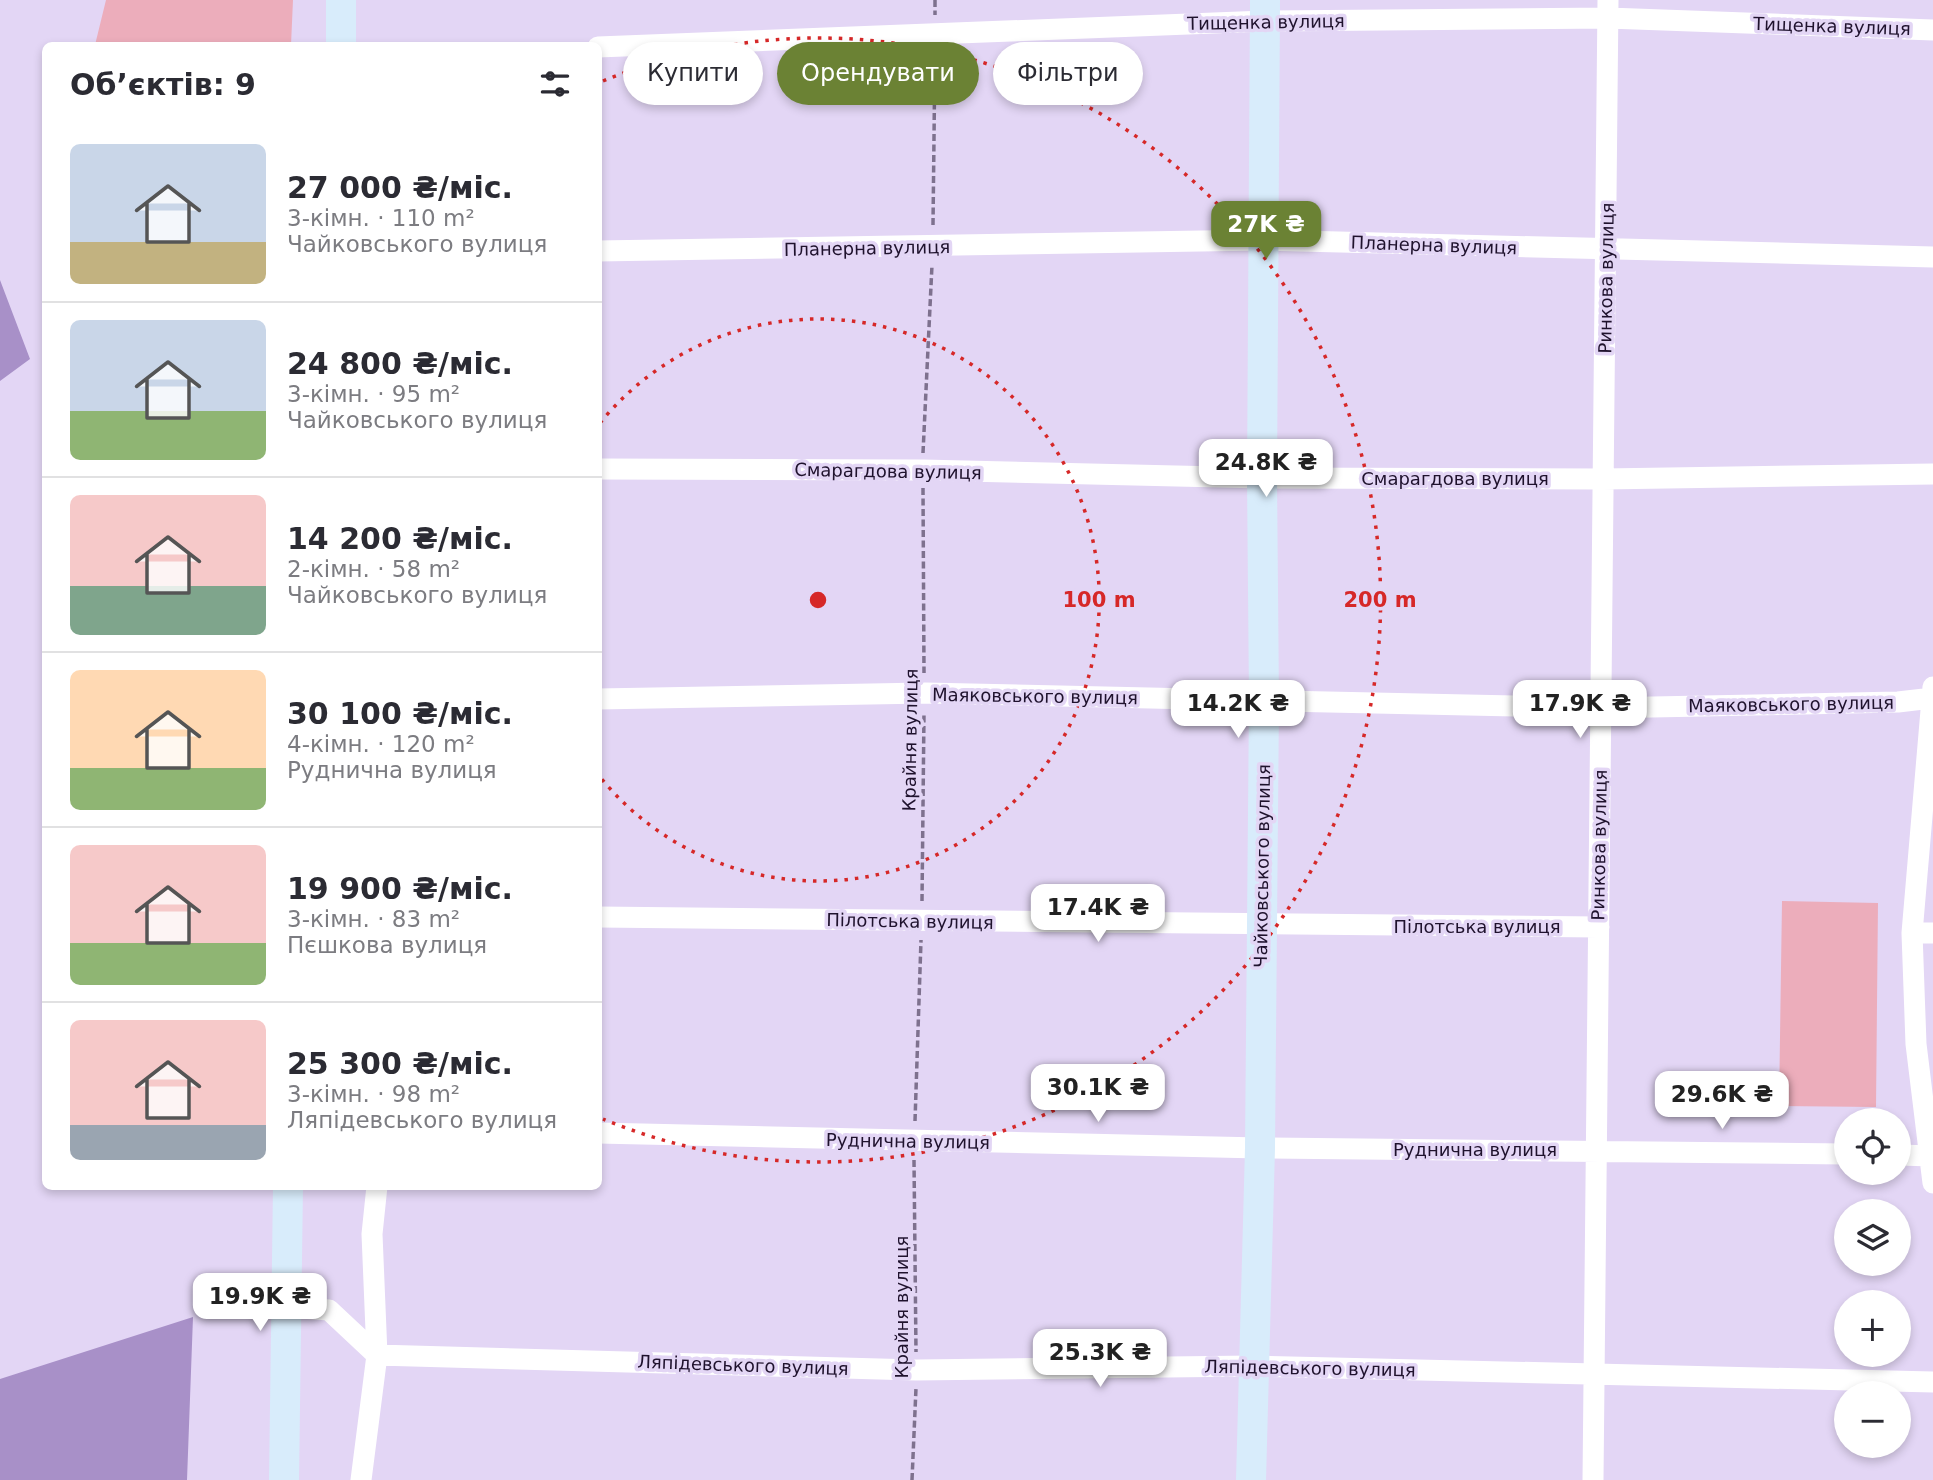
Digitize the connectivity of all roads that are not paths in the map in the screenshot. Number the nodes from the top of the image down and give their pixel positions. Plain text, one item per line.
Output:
1 (341, 0) edge
2 (1608, 9) edge
3 (1265, 10) edge
4 (1933, 30) edge
5 (341, 42) edge
6 (602, 47) edge
7 (1263, 240) junction
8 (1607, 250) junction
9 (602, 251) edge
10 (1933, 257) edge
11 (602, 469) edge
12 (1933, 474) edge
13 (1262, 478) junction
14 (1603, 479) junction
15 (1933, 694) edge
16 (602, 699) edge
17 (1264, 701) junction
18 (1601, 708) junction
19 (602, 917) edge
20 (1262, 925) junction
21 (1599, 927) junction
22 (1922, 933) edge
23 (602, 1132) edge
24 (1260, 1148) junction
25 (1596, 1149) junction
26 (1834, 1154) edge
27 (1911, 1155) edge
28 (1932, 1156) edge
29 (1933, 1183) edge
30 (288, 1190) edge
31 (377, 1190) edge
32 (286, 1307) junction
33 (377, 1355) junction
34 (1253, 1366) junction
35 (1594, 1373) junction
36 (1933, 1382) edge
37 (284, 1480) edge
38 (361, 1480) edge
39 (1251, 1480) edge
40 (1593, 1480) edge

1 - 5 street
2 - 3 street, Тищенка вулиця
2 - 4 street, Тищенка вулиця
2 - 8 street, Ринкова вулиця
3 - 6 street, Тищенка вулиця
3 - 7 street, Чайковського вулиця
7 - 8 street, Планерна вулиця
7 - 9 street, Планерна вулиця
7 - 13 street, Чайковського вулиця
8 - 10 street, Планерна вулиця
8 - 14 street, Ринкова вулиця
11 - 13 street, Смарагдова вулиця
12 - 14 street, Смарагдова вулиця
13 - 14 street, Смарагдова вулиця
13 - 17 street, Чайковського вулиця
14 - 18 street, Ринкова вулиця
15 - 18 street, Маяковського вулиця
15 - 22 street
16 - 17 street, Маяковського вулиця
17 - 18 street, Маяковського вулиця
17 - 20 street, Чайковського вулиця
18 - 21 street, Ринкова вулиця
19 - 20 street, Пілотська вулиця
20 - 21 street, Пілотська вулиця
20 - 24 street, Чайковського вулиця
21 - 25 street, Ринкова вулиця
22 - 28 street
23 - 24 street, Руднична вулиця
24 - 25 street, Руднична вулиця
24 - 34 street, Чайковського вулиця
25 - 26 street, Руднична вулиця
25 - 35 street, Ринкова вулиця
27 - 28 street
28 - 29 street
30 - 32 street
31 - 33 street
32 - 33 street
32 - 37 street
33 - 34 street, Ляпідевського вулиця
33 - 38 street
34 - 35 street, Ляпідевського вулиця
34 - 39 street, Чайковського вулиця
35 - 36 street, Ляпідевського вулиця
35 - 40 street, Ринкова вулиця

